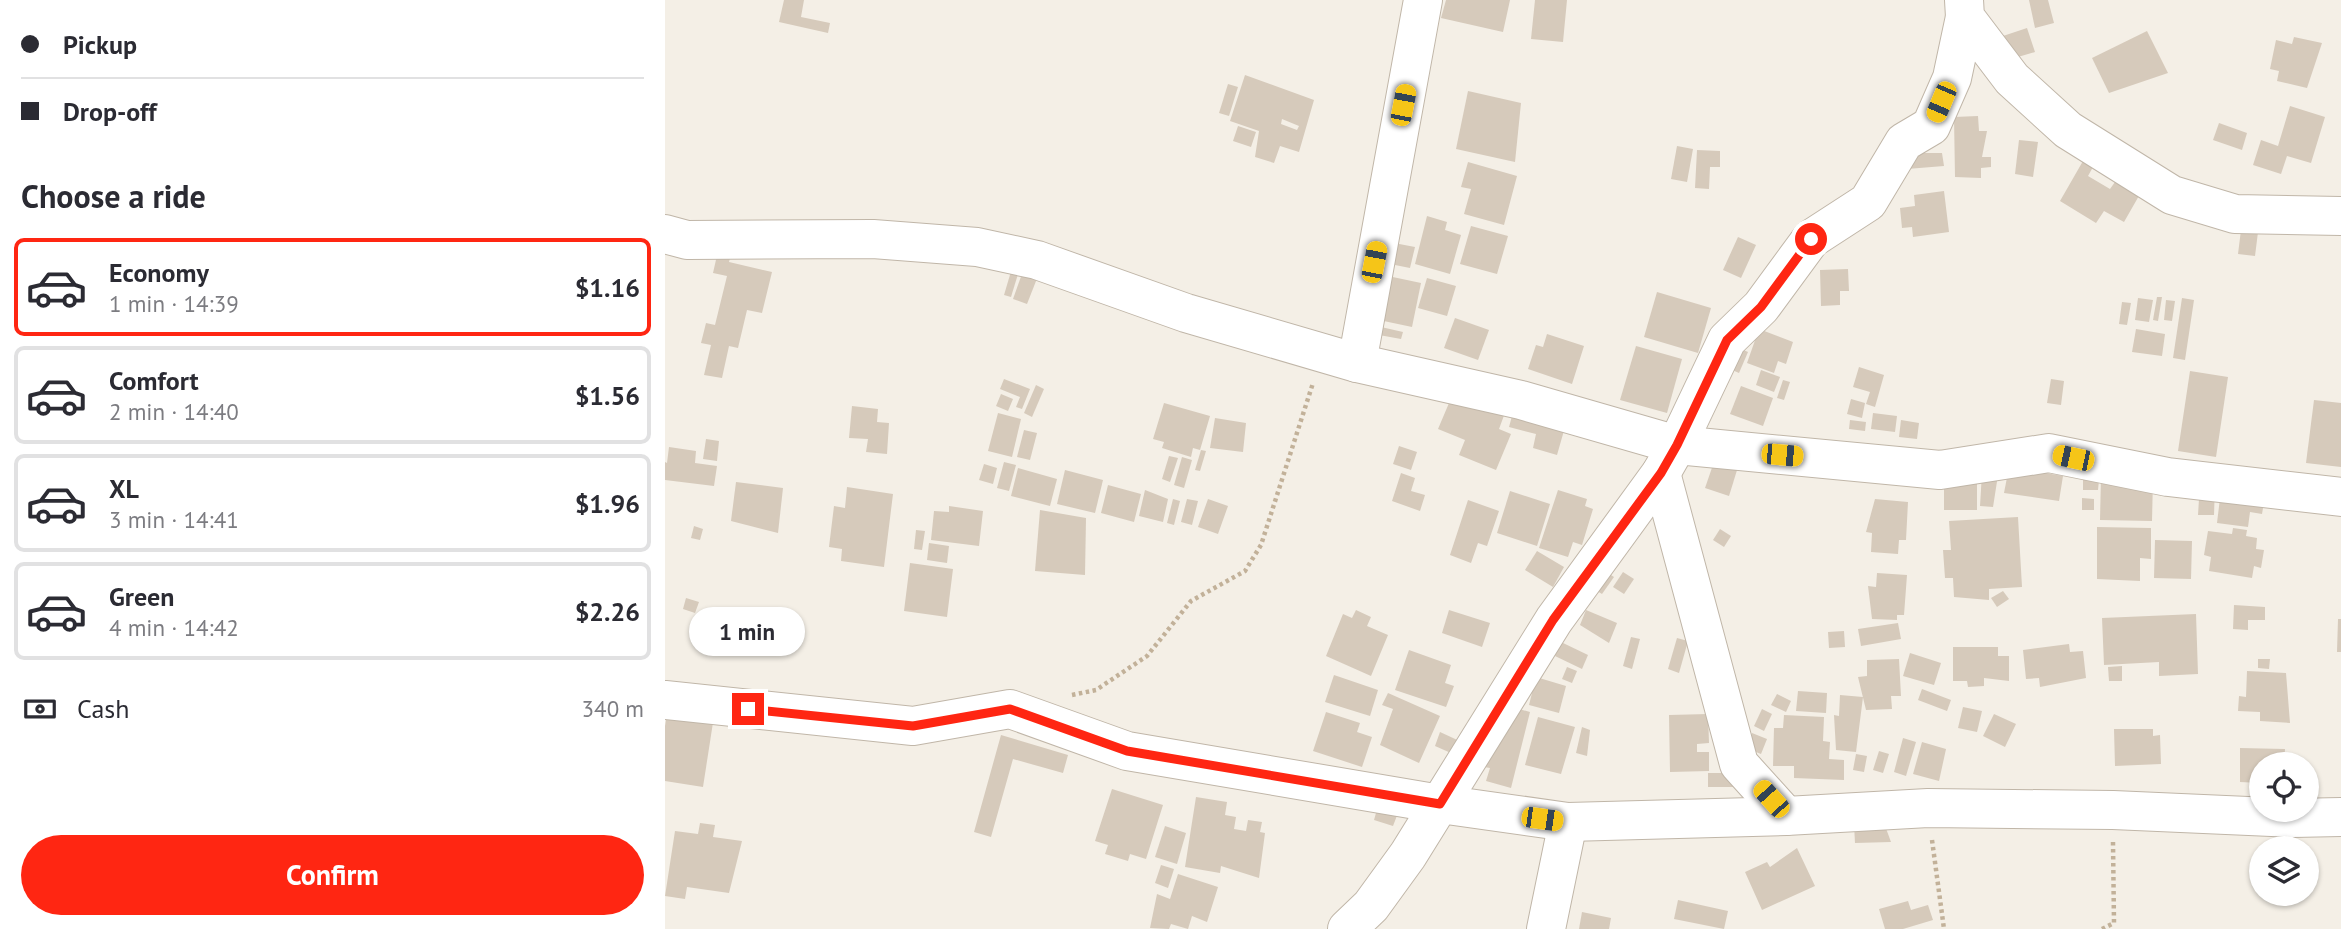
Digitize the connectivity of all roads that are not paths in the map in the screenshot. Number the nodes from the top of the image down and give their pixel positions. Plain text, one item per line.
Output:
1 (1423, 0) edge
2 (1965, 8) edge
3 (2341, 216) edge
4 (665, 234) edge
5 (1340, 358) junction
6 (1669, 459) junction
7 (2341, 497) edge
8 (665, 700) edge
9 (1440, 804) junction
10 (1786, 816) junction
11 (2341, 817) edge
12 (1568, 822) junction
13 (1347, 929) edge
14 (1546, 929) edge

1 - 5 street
2 - 3 street
2 - 6 street
4 - 5 street
5 - 6 street
6 - 7 street
6 - 9 street
6 - 10 street
8 - 9 street
9 - 12 street
9 - 13 street
10 - 11 street
10 - 12 street
12 - 14 street

